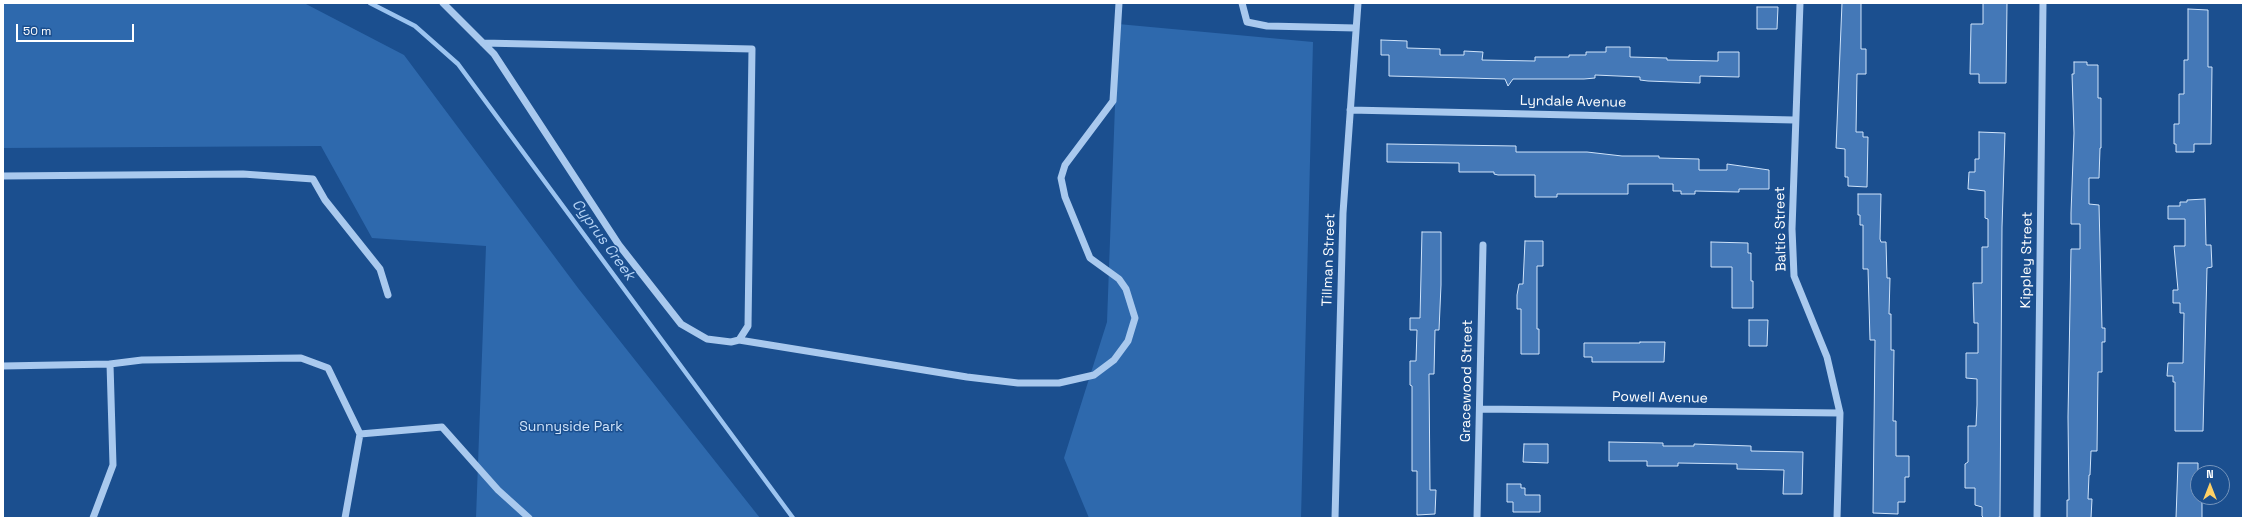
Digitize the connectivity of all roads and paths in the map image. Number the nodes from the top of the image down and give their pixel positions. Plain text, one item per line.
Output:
1 (443, 3) edge
2 (1119, 3) edge
3 (1242, 3) edge
4 (1358, 3) edge
5 (1800, 3) edge
6 (2044, 3) edge
7 (1356, 28) junction
8 (483, 43) junction
9 (1350, 110) junction
10 (1794, 120) junction
11 (3, 176) edge
12 (1482, 244) dead end
13 (388, 295) dead end
14 (739, 340) junction
15 (110, 364) junction
16 (3, 366) edge
17 (1480, 409) junction
18 (1840, 413) junction
19 (360, 434) junction
20 (93, 518) edge
21 (345, 518) edge
22 (529, 518) edge
23 (1336, 518) edge
24 (1477, 518) edge
25 (1837, 518) edge
26 (2037, 518) edge

1 - 8 street
2 - 14 street
3 - 7 street
4 - 7 street, Tillman Street
5 - 10 street, Baltic Street
6 - 26 street, Kippley Street
7 - 9 street, Tillman Street
8 - 14 street
8 - 14 street
9 - 10 street, Lyndale Avenue
9 - 23 street, Tillman Street
10 - 18 street, Baltic Street
11 - 13 street
12 - 17 street, Gracewood Street
15 - 16 street
15 - 19 street
15 - 20 street
17 - 18 street, Powell Avenue
17 - 24 street, Gracewood Street
18 - 25 street, Baltic Street
19 - 21 street
19 - 22 street

